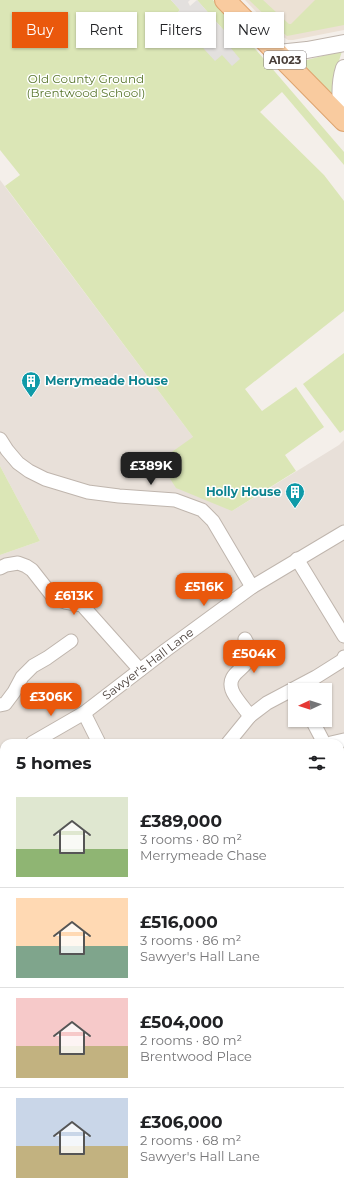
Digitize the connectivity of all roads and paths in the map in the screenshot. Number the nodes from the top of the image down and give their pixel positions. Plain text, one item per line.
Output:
1 (225, 0) edge
2 (344, 43) edge
3 (278, 53) junction
4 (344, 68) edge
5 (343, 119) edge
6 (0, 439) edge
7 (344, 532) edge
8 (297, 559) junction
9 (0, 568) edge
10 (252, 587) junction
11 (338, 613) edge
12 (344, 636) edge
13 (245, 639) dead end
14 (71, 641) dead end
15 (344, 660) edge
16 (140, 670) junction
17 (306, 683) edge
18 (288, 693) edge
19 (0, 705) edge
20 (84, 712) junction
21 (250, 716) junction
22 (316, 727) edge
23 (39, 739) edge
24 (97, 739) edge
25 (231, 739) edge
26 (322, 739) edge

1 - 3 main road, A1023
2 - 3 street
3 - 5 main road, A1023
4 - 5 street
6 - 10 street
7 - 8 street, Sawyer's Hall Lane
8 - 10 street, Sawyer's Hall Lane
8 - 11 street
9 - 16 street
10 - 16 street, Sawyer's Hall Lane
11 - 12 street
13 - 21 street
14 - 19 street
15 - 17 street
16 - 20 street, Sawyer's Hall Lane
18 - 21 street
20 - 23 street, Sawyer's Hall Lane
20 - 24 street
21 - 25 street
22 - 26 street

